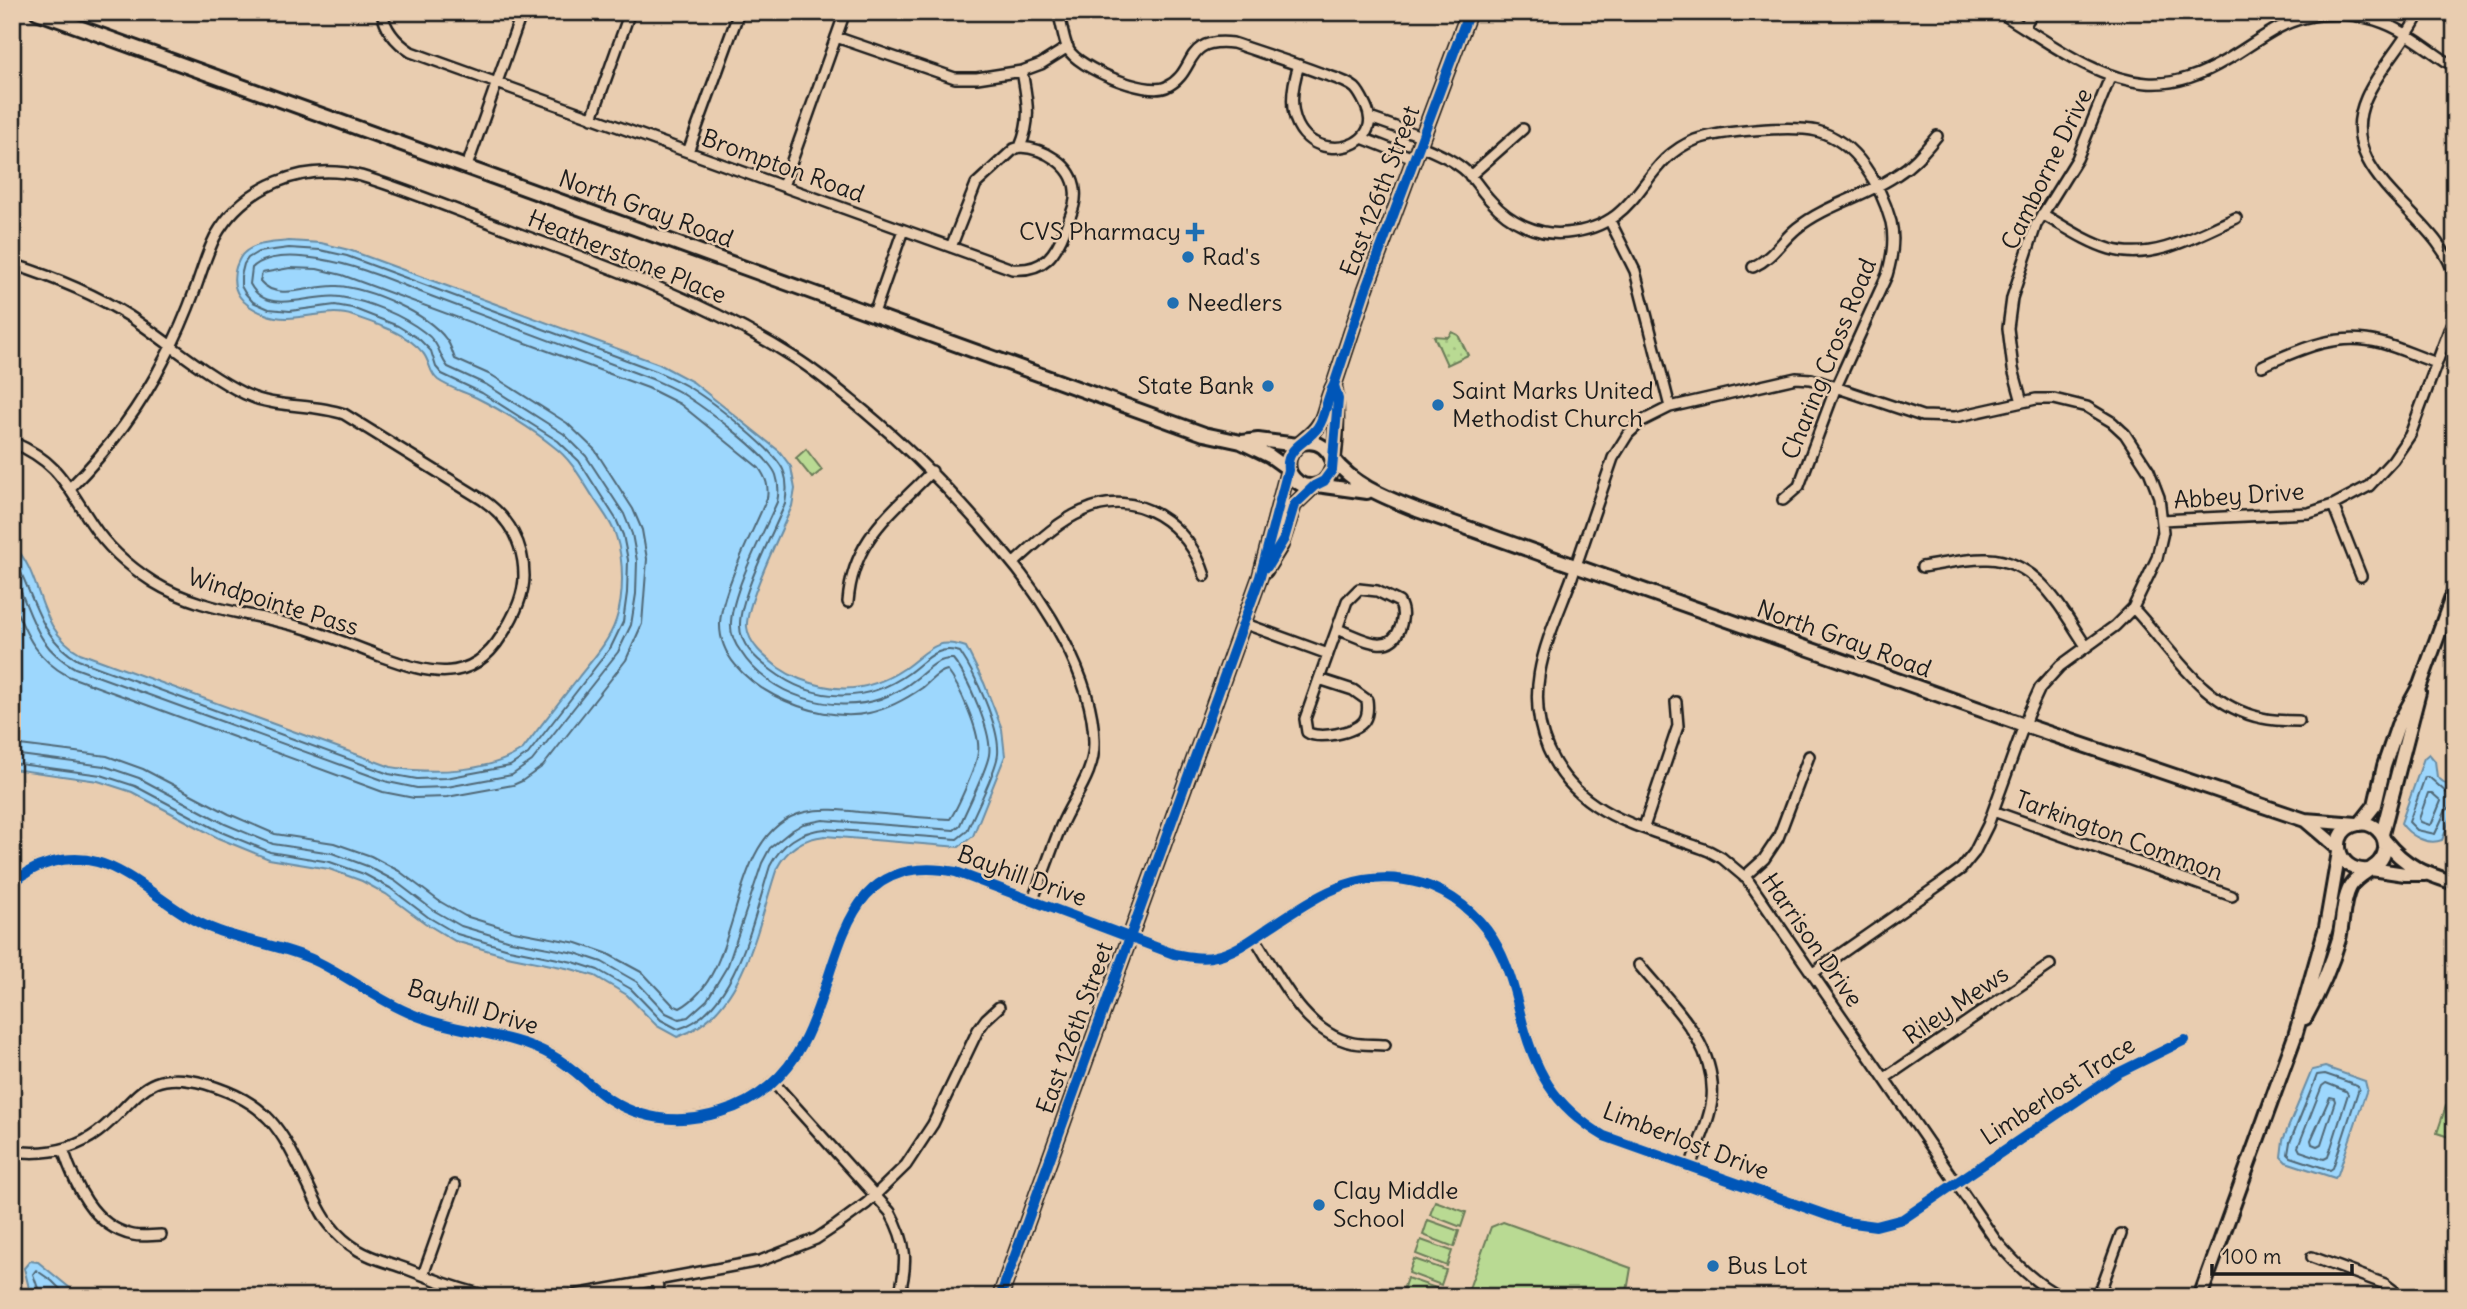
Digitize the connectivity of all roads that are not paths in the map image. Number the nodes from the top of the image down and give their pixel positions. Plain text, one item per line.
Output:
1 (37, 12) edge
2 (382, 12) edge
3 (522, 12) edge
4 (630, 12) edge
5 (739, 12) edge
6 (845, 12) edge
7 (1058, 12) edge
8 (1469, 12) edge
9 (1616, 12) edge
10 (1653, 12) edge
11 (1999, 12) edge
12 (2033, 12) edge
13 (2420, 12) edge
14 (1635, 13) edge
15 (2024, 27) junction
16 (2407, 35) junction
17 (836, 37) junction
18 (1068, 47) junction
19 (1299, 65) junction
20 (2455, 67) edge
21 (1022, 71) junction
22 (2112, 75) junction
23 (497, 83) junction
24 (592, 118) junction
25 (1370, 118) junction
26 (1523, 129) dead end
27 (1937, 136) dead end
28 (1362, 138) junction
29 (1422, 142) junction
30 (1020, 147) junction
31 (688, 152) junction
32 (1416, 159) junction
33 (467, 166) junction
34 (1470, 176) junction
35 (783, 186) junction
36 (1877, 187) junction
37 (2042, 214) junction
38 (2235, 218) dead end
39 (1610, 220) junction
40 (903, 230) junction
41 (951, 247) junction
42 (12, 264) edge
43 (1753, 267) dead end
44 (2455, 279) edge
45 (874, 313) junction
46 (2455, 314) edge
47 (171, 345) junction
48 (2437, 363) junction
49 (2262, 366) dead end
50 (1334, 385) junction
51 (1836, 387) junction
52 (2022, 402) junction
53 (1670, 407) junction
54 (12, 442) edge
55 (1241, 442) junction
56 (1299, 444) junction
57 (1333, 459) junction
58 (1288, 470) junction
59 (932, 471) junction
60 (1315, 485) junction
61 (71, 488) junction
62 (1371, 492) junction
63 (1783, 500) dead end
64 (2333, 505) junction
65 (2162, 520) junction
66 (1013, 564) junction
67 (1576, 566) junction
68 (1922, 567) dead end
69 (1205, 576) dead end
70 (2361, 576) dead end
71 (1260, 577) junction
72 (2455, 589) edge
73 (848, 601) dead end
74 (2133, 608) junction
75 (1244, 623) junction
76 (1337, 629) junction
77 (2086, 646) junction
78 (1328, 654) junction
79 (1320, 679) junction
80 (2420, 685) junction
81 (1676, 702) dead end
82 (2299, 721) dead end
83 (2024, 725) junction
84 (1809, 757) dead end
85 (1993, 811) junction
86 (2305, 820) junction
87 (2358, 824) junction
88 (1644, 827) junction
89 (2383, 838) junction
90 (2339, 850) junction
91 (2370, 869) junction
92 (2426, 874) junction
93 (1744, 877) junction
94 (2455, 883) edge
95 (12, 885) edge
96 (2232, 896) dead end
97 (1032, 901) junction
98 (1130, 938) junction
99 (1255, 938) junction
100 (1639, 965) dead end
101 (2050, 965) dead end
102 (1812, 973) junction
103 (999, 1007) dead end
104 (2295, 1037) junction
105 (2185, 1040) dead end
106 (1385, 1045) dead end
107 (1885, 1078) junction
108 (774, 1083) junction
109 (63, 1149) junction
110 (12, 1151) edge
111 (1690, 1167) junction
112 (1956, 1183) junction
113 (455, 1185) dead end
114 (876, 1195) junction
115 (2121, 1234) dead end
116 (160, 1235) dead end
117 (2312, 1257) dead end
118 (423, 1275) junction
119 (657, 1281) junction
120 (899, 1296) edge
121 (493, 1297) edge
122 (564, 1297) edge
123 (659, 1297) edge
124 (1000, 1297) edge
125 (2062, 1297) edge
126 (2098, 1297) edge
127 (2200, 1297) edge
128 (2402, 1297) edge

1 - 33 street, North Gray Road
2 - 23 street, Brompton Road
3 - 23 street
4 - 24 street
5 - 31 street
6 - 17 street
7 - 18 street
8 - 29 street, East 126th Street
9 - 14 street
10 - 14 street
11 - 15 street
12 - 15 street
13 - 16 street
15 - 22 street
16 - 20 street
16 - 22 street
16 - 44 street
17 - 21 street
17 - 35 street
18 - 19 street
18 - 21 street
19 - 25 street
19 - 28 street
21 - 30 street
22 - 37 street, Camborne Drive
23 - 24 street, Brompton Road
23 - 33 street
24 - 31 street, Brompton Road
25 - 28 street
25 - 29 street, Charing Cross Road
26 - 34 street
27 - 36 street
28 - 32 street
29 - 32 street, East 126th Street
29 - 34 street, Charing Cross Road
30 - 41 street
30 - 41 street, Brompton Road
31 - 35 street, Brompton Road
32 - 50 street, East 126th Street
33 - 45 street, North Gray Road
34 - 39 street, Charing Cross Road
35 - 40 street, Brompton Road
36 - 39 street, Charing Cross Road
36 - 43 street
36 - 51 street, Charing Cross Road
37 - 38 street
37 - 52 street, Camborne Drive
39 - 53 street
40 - 41 street, Brompton Road
40 - 45 street
42 - 47 street, Windpointe Pass
45 - 55 street, North Gray Road
46 - 48 street, Abbey Drive
47 - 59 street, Heatherstone Place
47 - 61 street, Heatherstone Place
47 - 61 street, Windpointe Pass
48 - 49 street
48 - 64 street, Abbey Drive
50 - 56 street, East 126th Street
50 - 57 street, East 126th Street
51 - 52 street, Harrison Drive
51 - 53 street, Harrison Drive
51 - 63 street, Charing Cross Road
52 - 65 street, Harrison Drive
53 - 67 street, Harrison Drive
54 - 61 street, Windpointe Pass
55 - 56 street, North Gray Road
55 - 58 street, North Gray Road
56 - 57 street
56 - 58 street
57 - 60 street
57 - 62 street, North Gray Road
58 - 60 street
58 - 71 street, East 126th Street
59 - 66 street, Heatherstone Place
59 - 73 street
60 - 62 street, North Gray Road
60 - 71 street, East 126th Street
62 - 67 street, North Gray Road
64 - 65 street, Abbey Drive
64 - 70 street
65 - 74 street, Harrison Drive
66 - 69 street
66 - 97 street, Heatherstone Place
67 - 83 street, North Gray Road
67 - 88 street, Harrison Drive
68 - 77 street
71 - 75 street, East 126th Street
72 - 80 street
74 - 77 street
74 - 82 street
75 - 78 street
75 - 98 street, East 126th Street
76 - 76 street
76 - 78 street
77 - 83 street
78 - 79 street
79 - 79 street
80 - 87 street
80 - 89 street
81 - 88 street
83 - 85 street
83 - 86 street, North Gray Road
84 - 93 street
85 - 96 street, Tarkington Common
85 - 102 street
86 - 87 street, North Gray Road
86 - 90 street, North Gray Road
87 - 89 street
87 - 90 street
88 - 93 street, Harrison Drive
89 - 91 street
89 - 92 street
90 - 91 street
90 - 104 street
91 - 92 street
91 - 104 street
92 - 94 street
93 - 102 street, Harrison Drive
95 - 108 street, Bayhill Drive
97 - 98 street, Bayhill Drive
97 - 108 street, Bayhill Drive
98 - 99 street, Limberlost Drive
98 - 124 street, East 126th Street
99 - 106 street
99 - 111 street, Limberlost Drive
100 - 111 street
101 - 107 street, Riley Mews
102 - 107 street, Harrison Drive
103 - 114 street
104 - 127 street
105 - 112 street, Limberlost Trace
107 - 112 street, Harrison Drive
108 - 114 street
109 - 110 street
109 - 116 street
109 - 118 street
111 - 112 street, Limberlost Drive
112 - 125 street, Harrison Drive
113 - 118 street
114 - 119 street
114 - 120 street
115 - 126 street
117 - 128 street
118 - 121 street
119 - 122 street
119 - 123 street

